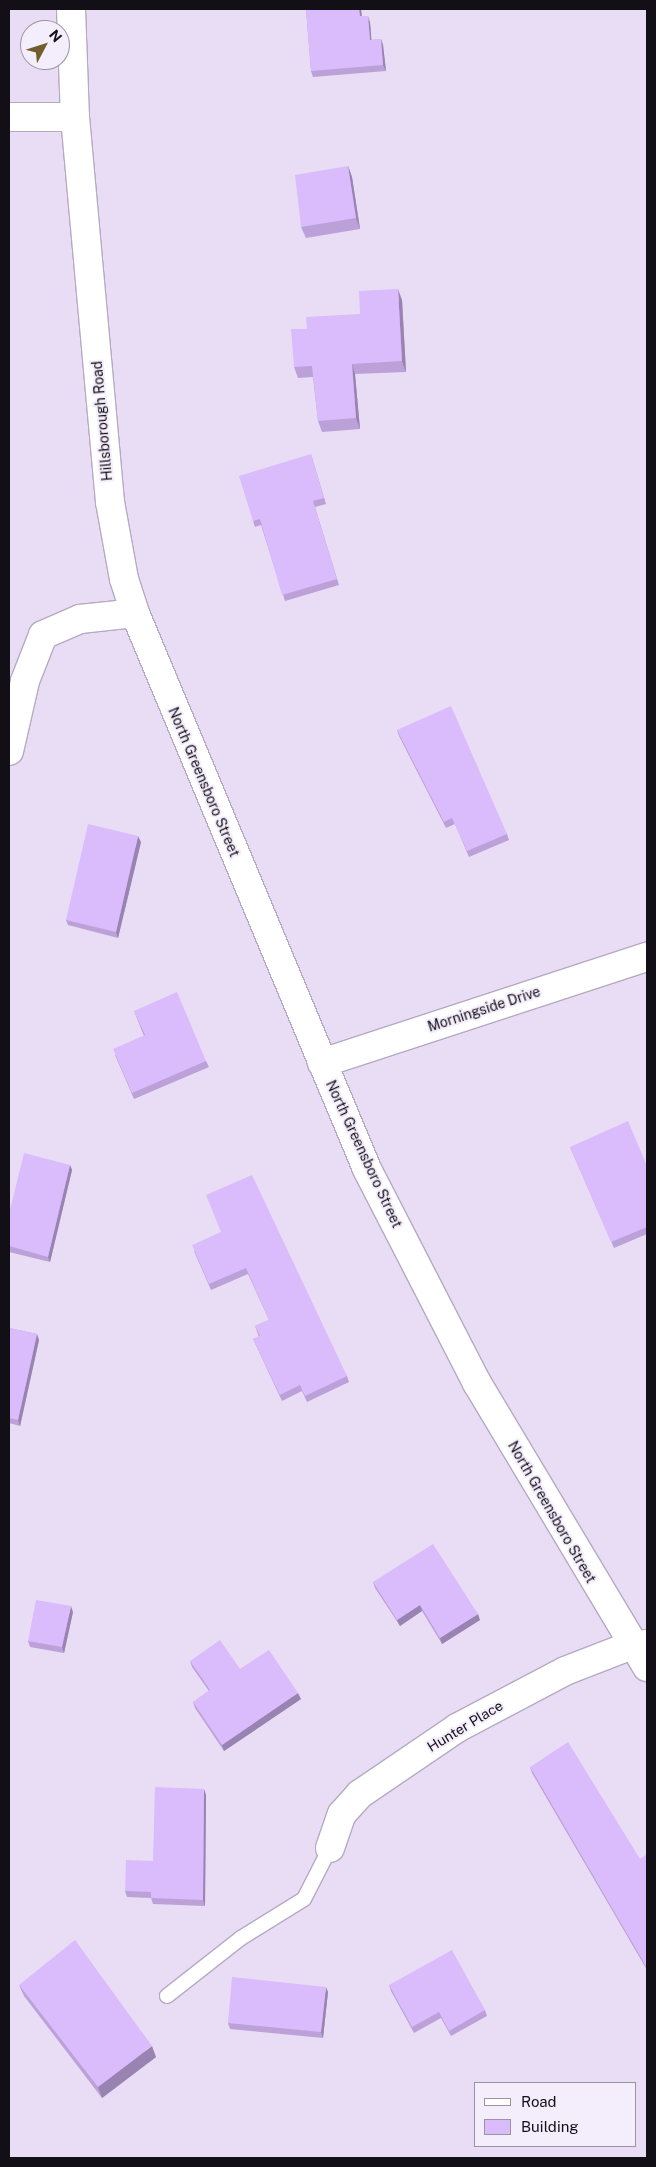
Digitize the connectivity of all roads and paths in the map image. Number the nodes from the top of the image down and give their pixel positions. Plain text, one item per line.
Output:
1 (71, 9) edge
2 (75, 117) junction
3 (9, 118) edge
4 (136, 613) junction
5 (16, 685) edge
6 (9, 751) edge
7 (647, 957) edge
8 (322, 1063) junction
9 (642, 1639) edge
10 (647, 1667) edge
11 (330, 1848) joint
12 (167, 1996) dead end

1 - 2 main road, Hillsborough Road
2 - 3 main road
2 - 4 main road, Hillsborough Road
4 - 5 main road
4 - 8 main road, North Greensboro Street
5 - 6 main road
7 - 8 main road, Morningside Drive
8 - 9 main road, North Greensboro Street
9 - 10 main road, North Greensboro Street
9 - 11 main road, Hunter Place
11 - 12 lane

